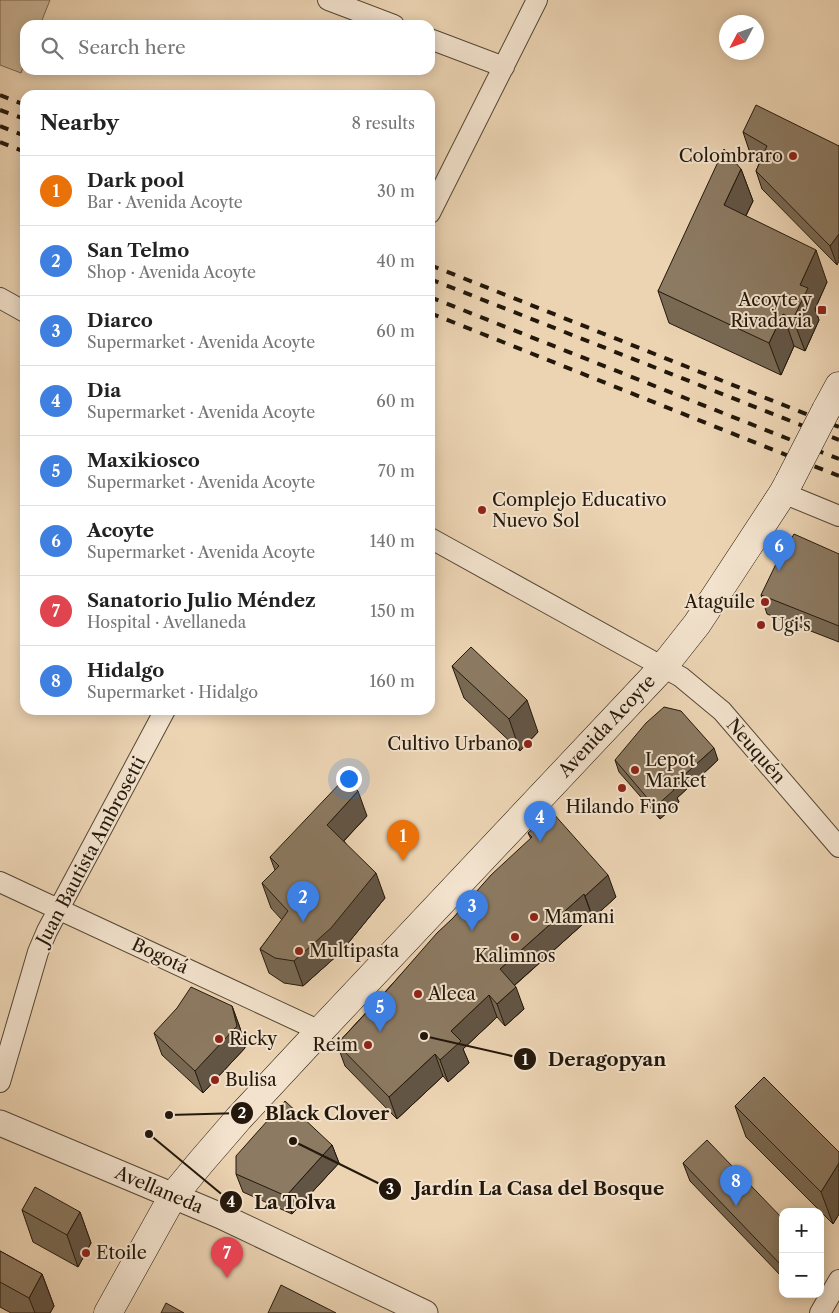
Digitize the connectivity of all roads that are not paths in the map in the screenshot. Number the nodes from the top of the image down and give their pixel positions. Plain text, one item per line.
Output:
1 (328, 0) edge
2 (537, 0) edge
3 (369, 7) edge
4 (387, 20) edge
5 (435, 41) edge
6 (504, 67) junction
7 (435, 203) edge
8 (0, 298) edge
9 (20, 309) edge
10 (836, 392) edge
11 (786, 487) junction
12 (839, 516) edge
13 (435, 541) edge
14 (663, 667) junction
15 (162, 715) edge
16 (839, 847) edge
17 (0, 882) edge
18 (59, 909) junction
19 (320, 1031) junction
20 (0, 1082) edge
21 (0, 1123) edge
22 (173, 1196) junction
23 (839, 1280) edge
24 (108, 1313) edge
25 (426, 1313) edge
26 (820, 1313) edge

1 - 3 street
2 - 6 street
3 - 4 street
5 - 6 street
6 - 7 street
8 - 9 street
10 - 11 main road, Avenida Acoyte, bridge
11 - 12 street
11 - 14 main road, Avenida Acoyte
13 - 14 street, Neuquén
14 - 16 street, Neuquén
14 - 19 main road, Avenida Acoyte
15 - 18 street, Juan Bautista Ambrosetti
17 - 18 street, Bogotá
18 - 19 street, Bogotá
18 - 20 street, Juan Bautista Ambrosetti
19 - 22 main road, Avenida Acoyte
21 - 22 street, Avellaneda
22 - 24 main road, Avenida Acoyte
22 - 25 street, Avellaneda
23 - 26 street

